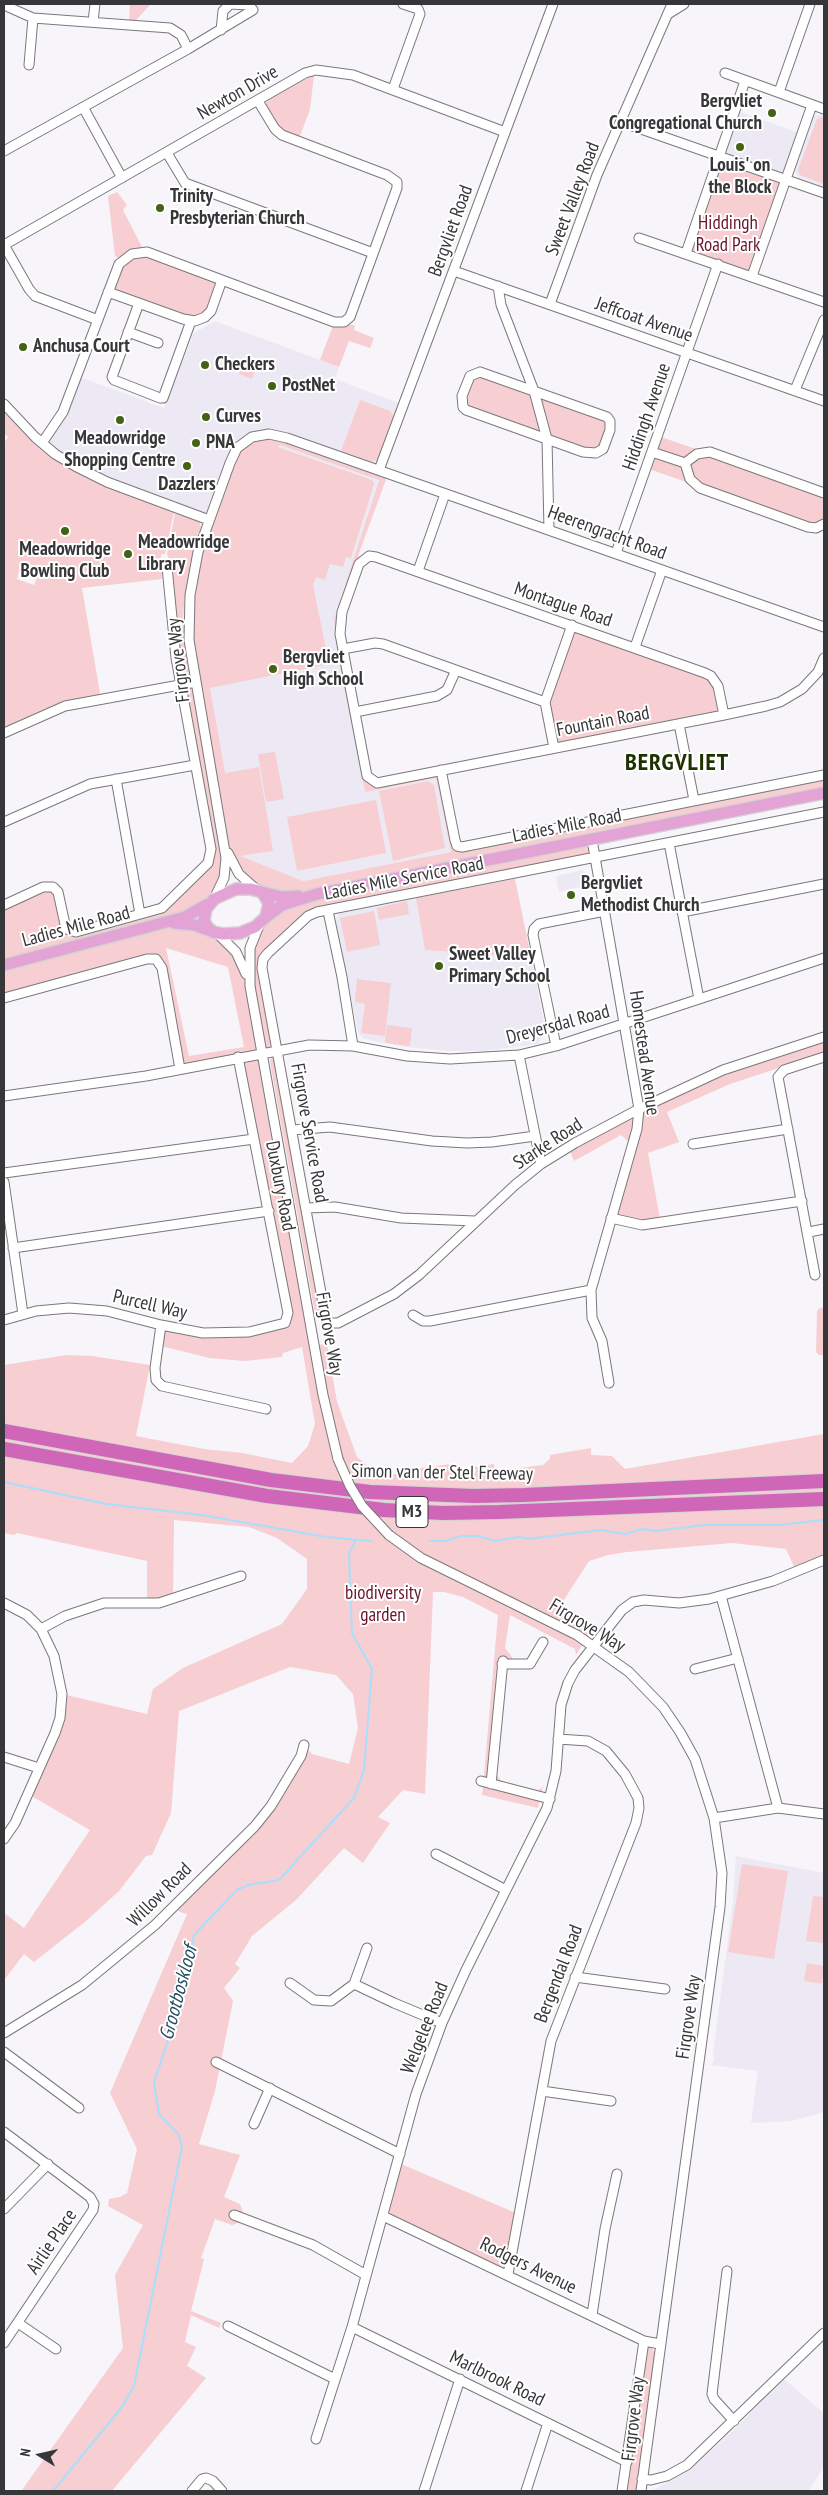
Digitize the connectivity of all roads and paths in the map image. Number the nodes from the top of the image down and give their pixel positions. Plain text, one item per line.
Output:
1 (95, 4) edge
2 (230, 4) edge
3 (403, 4) edge
4 (553, 4) edge
5 (672, 4) edge
6 (684, 4) edge
7 (810, 4) edge
8 (4, 5) edge
9 (668, 14) junction
10 (33, 18) junction
11 (93, 22) junction
12 (221, 30) junction
13 (188, 49) junction
14 (29, 64) dead end
15 (725, 73) dead end
16 (745, 81) junction
17 (393, 89) junction
18 (779, 92) junction
19 (258, 101) junction
20 (812, 104) junction
21 (83, 107) junction
22 (824, 109) edge
23 (621, 122) junction
24 (505, 132) junction
25 (4, 151) edge
26 (167, 153) junction
27 (719, 156) junction
28 (122, 178) junction
29 (786, 180) junction
30 (824, 193) edge
31 (639, 238) dead end
32 (4, 245) edge
33 (373, 253) junction
34 (686, 253) junction
35 (718, 264) junction
36 (454, 271) junction
37 (752, 276) junction
38 (222, 280) junction
39 (498, 286) junction
40 (108, 292) junction
41 (824, 302) edge
42 (139, 303) junction
43 (550, 304) junction
44 (98, 320) junction
45 (824, 320) edge
46 (191, 321) junction
47 (128, 332) junction
48 (158, 343) dead end
49 (687, 352) junction
50 (795, 390) junction
51 (534, 391) junction
52 (824, 401) edge
53 (4, 404) edge
54 (547, 439) junction
55 (42, 443) junction
56 (652, 452) junction
57 (685, 463) junction
58 (379, 470) junction
59 (824, 493) edge
60 (445, 494) junction
61 (209, 520) junction
62 (824, 524) edge
63 (549, 530) junction
64 (616, 553) junction
65 (167, 567) dead end
66 (662, 570) junction
67 (418, 572) junction
68 (572, 626) junction
69 (824, 627) edge
70 (634, 647) junction
71 (343, 649) junction
72 (824, 658) edge
73 (456, 670) junction
74 (196, 682) junction
75 (180, 685) junction
76 (545, 702) junction
77 (355, 712) junction
78 (724, 715) junction
79 (679, 724) junction
80 (4, 733) edge
81 (554, 748) junction
82 (195, 765) junction
83 (441, 770) junction
84 (824, 775) edge
85 (116, 779) junction
86 (824, 793) edge
87 (694, 800) junction
88 (824, 812) edge
89 (4, 822) edge
90 (592, 840) junction
91 (669, 843) junction
92 (225, 846) junction
93 (595, 858) junction
94 (824, 884) edge
95 (259, 891) junction
96 (317, 894) junction
97 (211, 902) junction
98 (4, 905) edge
99 (328, 910) junction
100 (605, 911) junction
101 (682, 912) junction
102 (140, 914) junction
103 (263, 920) junction
104 (157, 924) junction
105 (215, 933) junction
106 (264, 957) joint
107 (824, 958) edge
108 (4, 965) edge
109 (250, 986) junction
110 (4, 998) edge
111 (699, 999) junction
112 (624, 1023) junction
113 (824, 1037) edge
114 (353, 1046) junction
115 (556, 1046) junction
116 (277, 1050) junction
117 (262, 1053) junction
118 (519, 1055) junction
119 (238, 1057) junction
120 (824, 1057) edge
121 (180, 1069) junction
122 (4, 1096) edge
123 (639, 1109) junction
124 (788, 1129) junction
125 (292, 1130) junction
126 (535, 1136) junction
127 (254, 1139) junction
128 (693, 1144) dead end
129 (541, 1164) junction
130 (4, 1173) edge
131 (4, 1182) edge
132 (802, 1201) junction
133 (306, 1208) junction
134 (269, 1211) junction
135 (611, 1218) junction
136 (475, 1221) junction
137 (824, 1229) edge
138 (808, 1232) junction
139 (13, 1248) junction
140 (815, 1275) dead end
141 (591, 1290) junction
142 (23, 1314) junction
143 (413, 1315) dead end
144 (324, 1316) joint
145 (4, 1320) edge
146 (288, 1321) joint
147 (161, 1325) junction
148 (609, 1383) dead end
149 (266, 1409) dead end
150 (4, 1431) edge
151 (4, 1449) edge
152 (824, 1482) edge
153 (824, 1499) edge
154 (824, 1560) edge
155 (241, 1576) dead end
156 (722, 1596) junction
157 (4, 1602) edge
158 (41, 1629) junction
159 (543, 1642) dead end
160 (594, 1645) junction
161 (738, 1658) junction
162 (695, 1669) dead end
163 (558, 1739) junction
164 (304, 1745) dead end
165 (4, 1757) edge
166 (39, 1768) junction
167 (481, 1781) dead end
168 (491, 1784) junction
169 (550, 1799) junction
170 (778, 1808) junction
171 (824, 1814) edge
172 (714, 1818) junction
173 (4, 1839) edge
174 (436, 1854) dead end
175 (506, 1890) junction
176 (367, 1948) dead end
177 (575, 1977) junction
178 (290, 1983) dead end
179 (354, 1984) junction
180 (665, 1989) dead end
181 (442, 2023) junction
182 (4, 2033) edge
183 (4, 2052) edge
184 (216, 2062) dead end
185 (270, 2088) junction
186 (542, 2091) junction
187 (611, 2100) dead end
188 (79, 2108) dead end
189 (254, 2124) dead end
190 (4, 2132) edge
191 (400, 2154) junction
192 (48, 2164) junction
193 (617, 2174) dead end
194 (4, 2209) edge
195 (234, 2215) dead end
196 (383, 2216) junction
197 (727, 2271) dead end
198 (508, 2274) junction
199 (366, 2275) junction
200 (592, 2315) junction
201 (18, 2323) junction
202 (228, 2326) dead end
203 (352, 2327) junction
204 (824, 2333) edge
205 (644, 2341) junction
206 (4, 2343) edge
207 (660, 2344) junction
208 (56, 2350) dead end
209 (336, 2379) junction
210 (460, 2379) junction
211 (734, 2421) junction
212 (548, 2423) junction
213 (316, 2439) dead end
214 (627, 2462) junction
215 (642, 2479) junction
216 (192, 2491) edge
217 (222, 2491) edge
218 (424, 2491) edge
219 (526, 2491) edge
220 (622, 2491) edge
221 (641, 2491) edge

1 - 11 street
2 - 12 street
2 - 12 street
3 - 17 street
4 - 24 street, Bergvliet Road
5 - 9 street, Sweet Valley Road
6 - 9 street
7 - 18 street
8 - 10 street
9 - 23 street, Sweet Valley Road
10 - 11 street
10 - 14 street
11 - 13 street
12 - 13 street
13 - 21 street
15 - 16 street
16 - 18 street
16 - 27 street
17 - 19 street, Newton Drive
17 - 24 street, Newton Drive
18 - 20 street
19 - 26 street, Newton Drive
19 - 33 street
20 - 22 street
20 - 29 street
21 - 25 street
21 - 28 street
23 - 27 street
23 - 43 street, Sweet Valley Road
24 - 36 street, Bergvliet Road
26 - 28 street, Newton Drive
26 - 33 street
27 - 29 street
27 - 34 street
28 - 32 street, Newton Drive
29 - 30 street
29 - 37 street
31 - 34 street
32 - 44 street
33 - 38 street
34 - 35 street
35 - 37 street
35 - 49 street, Hiddingh Avenue
36 - 39 street, Jeffcoat Avenue
36 - 58 street, Bergvliet Road
37 - 41 street
38 - 40 street
38 - 46 street
39 - 43 street, Jeffcoat Avenue
39 - 51 street
40 - 42 street
40 - 44 street
42 - 46 street
42 - 47 street
43 - 49 street, Jeffcoat Avenue
44 - 55 street
45 - 50 street
46 - 47 street
47 - 48 street
49 - 50 street, Jeffcoat Avenue
49 - 56 street, Hiddingh Avenue
50 - 52 street, Jeffcoat Avenue
51 - 54 street
51 - 54 street
51 - 54 street
53 - 55 street
54 - 63 street
55 - 61 street
56 - 57 street
56 - 64 street, Hiddingh Avenue
57 - 59 street
57 - 62 street
58 - 60 street, Heerengracht Road
58 - 61 street, Firgrove Way
60 - 63 street, Heerengracht Road
60 - 67 street
61 - 74 street, Firgrove Way
63 - 64 street, Heerengracht Road
64 - 66 street, Heerengracht Road
65 - 75 street
66 - 69 street, Heerengracht Road
66 - 70 street
67 - 68 street, Montague Road
67 - 71 street, Montague Road
68 - 70 street, Montague Road
68 - 76 street
70 - 78 street, Montague Road
71 - 73 street
71 - 77 street
72 - 78 street, Fountain Road
73 - 76 street
73 - 77 street
74 - 75 street
74 - 92 street, Firgrove Way
75 - 80 street
75 - 82 street
76 - 81 street
77 - 83 street, Fountain Road
78 - 79 street, Fountain Road
79 - 81 street, Fountain Road
79 - 87 street
81 - 83 street, Fountain Road
82 - 85 street
82 - 102 street
83 - 87 street, Ladies Mile Service Road
84 - 87 street, Ladies Mile Service Road
85 - 89 street
85 - 102 street
86 - 90 main road, Ladies Mile Road
88 - 91 street, Ladies Mile Service Road
90 - 93 street, Homestead Avenue
90 - 96 main road, Ladies Mile Road
91 - 93 street, Ladies Mile Service Road
91 - 101 street
92 - 95 street, Firgrove Way
92 - 97 street, Firgrove Way
93 - 99 street, Ladies Mile Service Road
93 - 100 street, Homestead Avenue
94 - 101 street
95 - 96 main road, Ladies Mile Road
95 - 97 main road
95 - 103 main road
96 - 103 main road, Ladies Mile Road
97 - 104 main road, Ladies Mile Road
97 - 105 main road
98 - 102 street
99 - 106 street, Ladies Mile Service Road
99 - 114 street
100 - 112 street, Homestead Avenue
100 - 115 street
101 - 111 street
103 - 105 main road
103 - 109 street, Firgrove Way
104 - 105 main road, Ladies Mile Road
104 - 108 main road, Ladies Mile Road
105 - 109 street, Firgrove Way
106 - 116 street, Firgrove Service Road
107 - 111 street, Dreyersdal Road
109 - 117 street, Firgrove Way
110 - 121 street
111 - 112 street, Dreyersdal Road
112 - 115 street, Dreyersdal Road
112 - 123 street, Homestead Avenue
113 - 123 street, Starke Road
114 - 116 street, Dreyersdal Road
114 - 118 street, Dreyersdal Road
115 - 118 street, Dreyersdal Road
116 - 117 street, Dreyersdal Road
116 - 125 street, Firgrove Service Road
117 - 119 street, Dreyersdal Road
117 - 160 street, Firgrove Way, bridge
118 - 126 street
119 - 121 street, Dreyersdal Road
119 - 127 street, Duxbury Road
120 - 124 street
121 - 122 street, Dreyersdal Road
123 - 129 street, Starke Road
123 - 135 street, Homestead Avenue
124 - 128 street
124 - 132 street
125 - 126 street
125 - 133 street, Firgrove Service Road
126 - 129 street
127 - 130 street
127 - 134 street, Duxbury Road
129 - 136 street, Starke Road
131 - 139 street
132 - 135 street
132 - 138 street
133 - 136 street
133 - 144 street, Firgrove Service Road
134 - 139 street
134 - 146 street, Duxbury Road
135 - 141 street, Homestead Avenue
136 - 144 street, Starke Road
137 - 138 street
138 - 140 street
139 - 142 street
141 - 143 street
141 - 148 street, Homestead Avenue
142 - 145 street, Purcell Way
142 - 147 street, Purcell Way
146 - 147 street, Purcell Way
147 - 149 street
150 - 152 highway, Simon van der Stel Freeway / M3
151 - 153 highway, Simon van der Stel Freeway / M3
154 - 156 street, Welgelee Road
155 - 158 street
156 - 160 street, Welgelee Road
156 - 161 street
157 - 158 street
158 - 166 street
159 - 168 street
160 - 163 street, Welgelee Road
160 - 172 street, Firgrove Way
161 - 162 street
161 - 170 street
163 - 169 street, Welgelee Road
163 - 177 street, Bergendal Road
164 - 182 street, Willow Road
165 - 166 street
166 - 173 street
167 - 168 street
168 - 169 street
169 - 175 street, Welgelee Road
170 - 171 street
170 - 172 street
172 - 207 street, Firgrove Way
174 - 175 street
175 - 181 street, Welgelee Road
176 - 179 street
177 - 180 street
177 - 186 street, Bergendal Road
178 - 179 street
179 - 181 street
181 - 191 street, Welgelee Road
183 - 188 street
184 - 185 street
185 - 189 street
185 - 191 street
186 - 187 street
186 - 198 street, Bergendal Road
190 - 192 street, Airlie Place
191 - 196 street, Welgelee Road
192 - 194 street
192 - 201 street, Airlie Place
193 - 200 street
195 - 199 street
196 - 198 street, Rodgers Avenue
196 - 199 street, Welgelee Road
197 - 211 street
198 - 200 street, Rodgers Avenue
199 - 203 street, Welgelee Road
200 - 205 street, Rodgers Avenue
201 - 206 street, Airlie Place
201 - 208 street
202 - 209 street
203 - 209 street, Welgelee Road
203 - 210 street, Marlbrook Road
204 - 211 street
205 - 207 street, Rodgers Avenue
205 - 214 street
207 - 215 street, Firgrove Way
209 - 213 street, Welgelee Road
210 - 212 street, Marlbrook Road
210 - 218 street
211 - 215 street
212 - 214 street, Marlbrook Road
212 - 219 street
214 - 220 street
215 - 221 street, Firgrove Way
216 - 217 street

